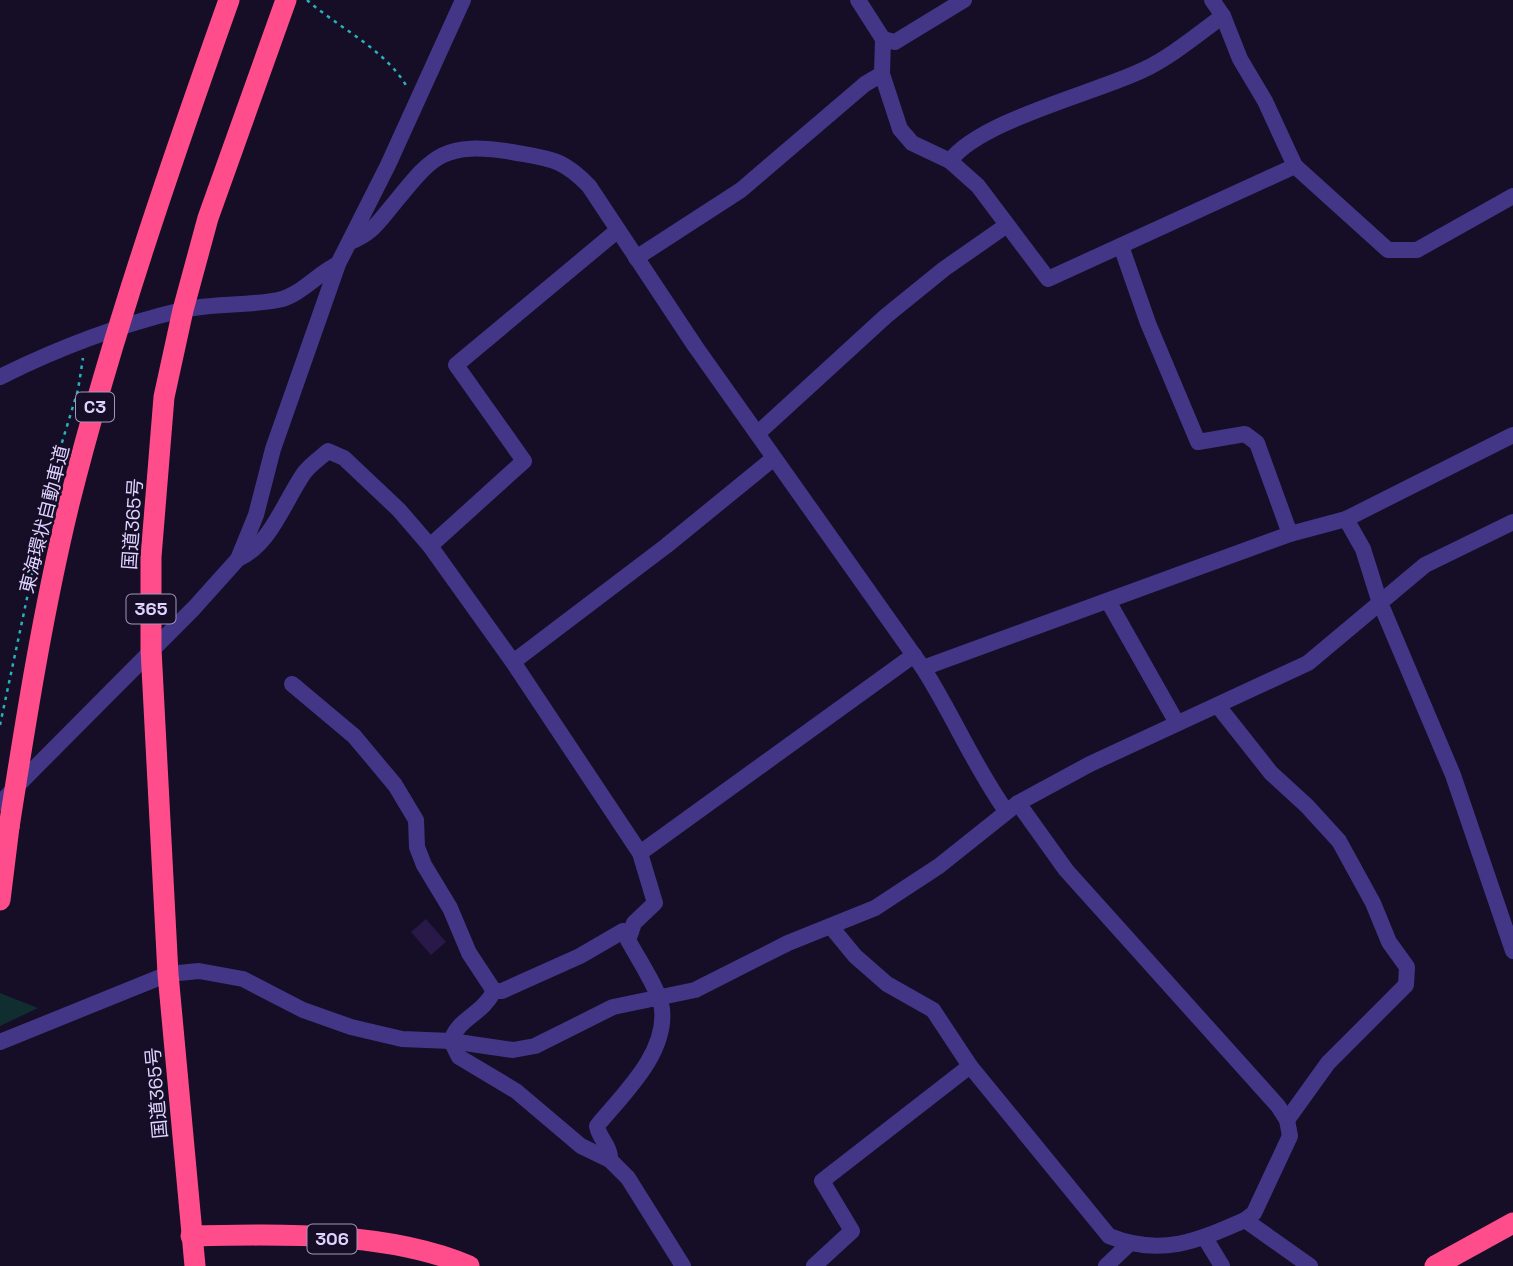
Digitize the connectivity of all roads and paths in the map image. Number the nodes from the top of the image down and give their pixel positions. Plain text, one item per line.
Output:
1 (229, 0) edge
2 (286, 0) edge
3 (307, 0) edge
4 (463, 0) edge
5 (858, 0) edge
6 (964, 0) edge
7 (1213, 0) edge
8 (1223, 16) junction
9 (883, 39) junction
10 (882, 74) junction
11 (408, 88) dead end
12 (950, 161) junction
13 (1295, 166) junction
14 (1513, 196) edge
15 (1007, 225) junction
16 (618, 230) junction
17 (350, 242) junction
18 (1121, 246) junction
19 (636, 258) junction
20 (338, 264) junction
21 (183, 310) junction
22 (82, 341) junction
23 (0, 377) edge
24 (758, 433) junction
25 (1513, 435) edge
26 (774, 458) junction
27 (1346, 519) junction
28 (1513, 522) edge
29 (1290, 534) junction
30 (430, 546) junction
31 (238, 559) junction
32 (1379, 600) junction
33 (1108, 601) junction
34 (151, 649) junction
35 (513, 662) junction
36 (919, 662) junction
37 (292, 684) dead end
38 (1218, 706) junction
39 (1177, 723) junction
40 (0, 725) edge
41 (0, 803) edge
42 (1012, 807) junction
43 (640, 853) junction
44 (0, 901) edge
45 (832, 928) junction
46 (631, 932) junction
47 (1511, 941) edge
48 (168, 974) junction
49 (494, 991) junction
50 (657, 996) junction
51 (451, 1041) junction
52 (0, 1042) edge
53 (970, 1066) junction
54 (1287, 1120) junction
55 (610, 1160) junction
56 (1245, 1220) junction
57 (1513, 1223) edge
58 (191, 1236) junction
59 (1205, 1238) junction
60 (1129, 1244) junction
61 (195, 1266) edge
62 (469, 1266) edge
63 (683, 1266) edge
64 (814, 1266) edge
65 (1106, 1266) edge
66 (1222, 1266) edge
67 (1310, 1266) edge
68 (1435, 1266) edge

1 - 44 highway, 東海環状自動車道 / C3, bridge
2 - 21 highway, 国道365号 / 365
3 - 11 path
4 - 17 street
5 - 9 street
6 - 9 street
7 - 8 street
8 - 12 street
8 - 13 street
9 - 10 street
10 - 12 street
10 - 19 street
12 - 15 street
13 - 14 street
13 - 18 street
15 - 18 street
15 - 24 street
16 - 17 street
16 - 19 street
16 - 30 street
17 - 20 street
18 - 29 street
19 - 24 street
20 - 21 street
20 - 31 street
21 - 22 street
21 - 34 highway, 国道365号 / 365
22 - 23 street
22 - 40 path
24 - 26 street
25 - 27 street
26 - 35 street
26 - 36 street
27 - 29 street
27 - 32 street
28 - 32 street
29 - 33 street
30 - 31 street
30 - 35 street
31 - 34 street
32 - 38 street
32 - 47 street
33 - 36 street
33 - 39 street
34 - 41 street
34 - 48 highway, 国道365号 / 365
35 - 43 street
36 - 42 street
36 - 43 street
37 - 49 street
38 - 39 street
38 - 54 street
39 - 42 street
42 - 45 street
42 - 54 street
43 - 46 street
45 - 50 street
45 - 53 street
46 - 49 street
46 - 50 street
48 - 51 street
48 - 52 street
48 - 58 highway, 国道365号 / 365
49 - 51 street
50 - 51 street
50 - 55 street
51 - 55 street
53 - 60 street
53 - 64 street
54 - 56 street
55 - 63 street
56 - 59 street
56 - 67 street
57 - 68 highway
58 - 61 highway, 国道365号
58 - 62 highway, 306
59 - 60 street
59 - 66 street
60 - 65 street

